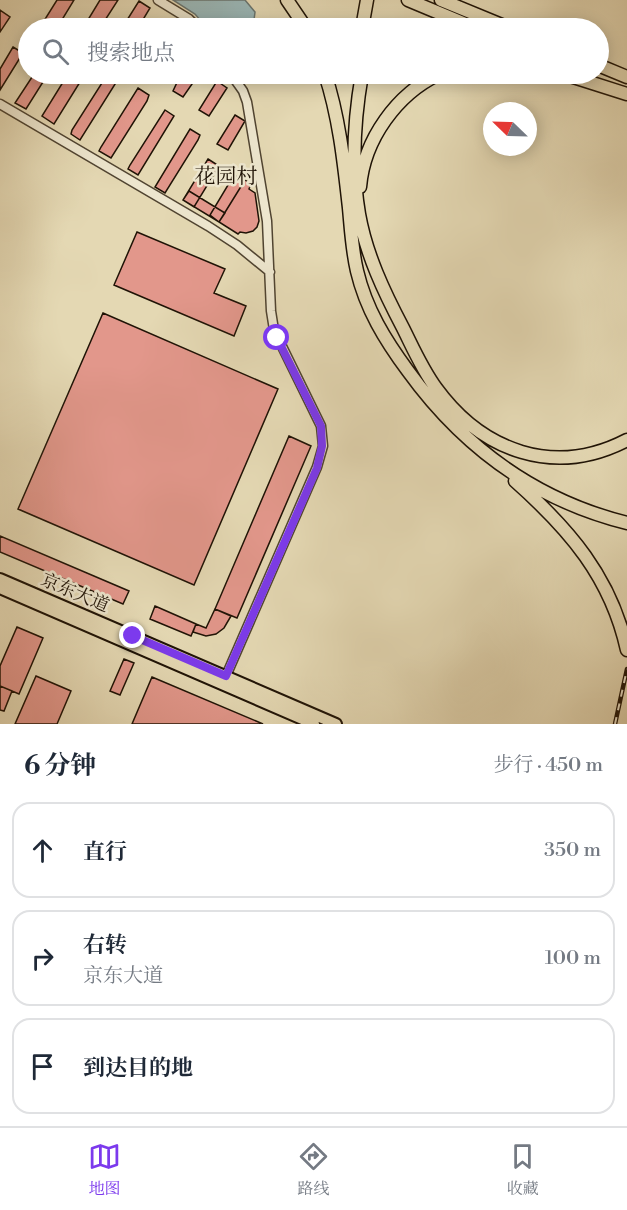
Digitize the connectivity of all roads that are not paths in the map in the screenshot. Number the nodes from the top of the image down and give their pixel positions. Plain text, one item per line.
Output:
1 (158, 0) edge
2 (287, 0) edge
3 (367, 0) edge
4 (374, 0) edge
5 (408, 0) edge
6 (441, 0) edge
7 (454, 0) edge
8 (187, 18) edge
9 (299, 18) edge
10 (364, 18) edge
11 (371, 18) edge
12 (451, 18) edge
13 (483, 18) edge
14 (488, 18) edge
15 (609, 70) edge
16 (627, 77) edge
17 (238, 84) edge
18 (328, 84) edge
19 (354, 84) edge
20 (361, 84) edge
21 (421, 84) edge
22 (599, 84) edge
23 (608, 84) edge
24 (627, 92) edge
25 (0, 104) edge
26 (345, 176) junction
27 (359, 215) junction
28 (270, 272) junction
29 (467, 423) junction
30 (627, 440) edge
31 (482, 453) junction
32 (627, 515) edge
33 (627, 523) edge
34 (0, 579) edge
35 (0, 588) edge
36 (627, 650) edge
37 (226, 676) junction
38 (314, 724) edge
39 (336, 724) edge

1 - 8 street
2 - 9 highway
3 - 10 highway
4 - 11 highway
5 - 12 highway
6 - 13 highway
7 - 14 highway
15 - 16 highway
17 - 28 street
18 - 26 highway
19 - 26 highway
20 - 27 highway
21 - 27 highway
22 - 24 highway
23 - 24 highway
25 - 28 street
26 - 31 highway
27 - 29 highway
28 - 37 street
29 - 30 highway
29 - 32 highway
31 - 33 highway
31 - 36 highway
34 - 37 main road, 京东大道
35 - 38 main road, 京东大道
37 - 39 main road, 京东大道

